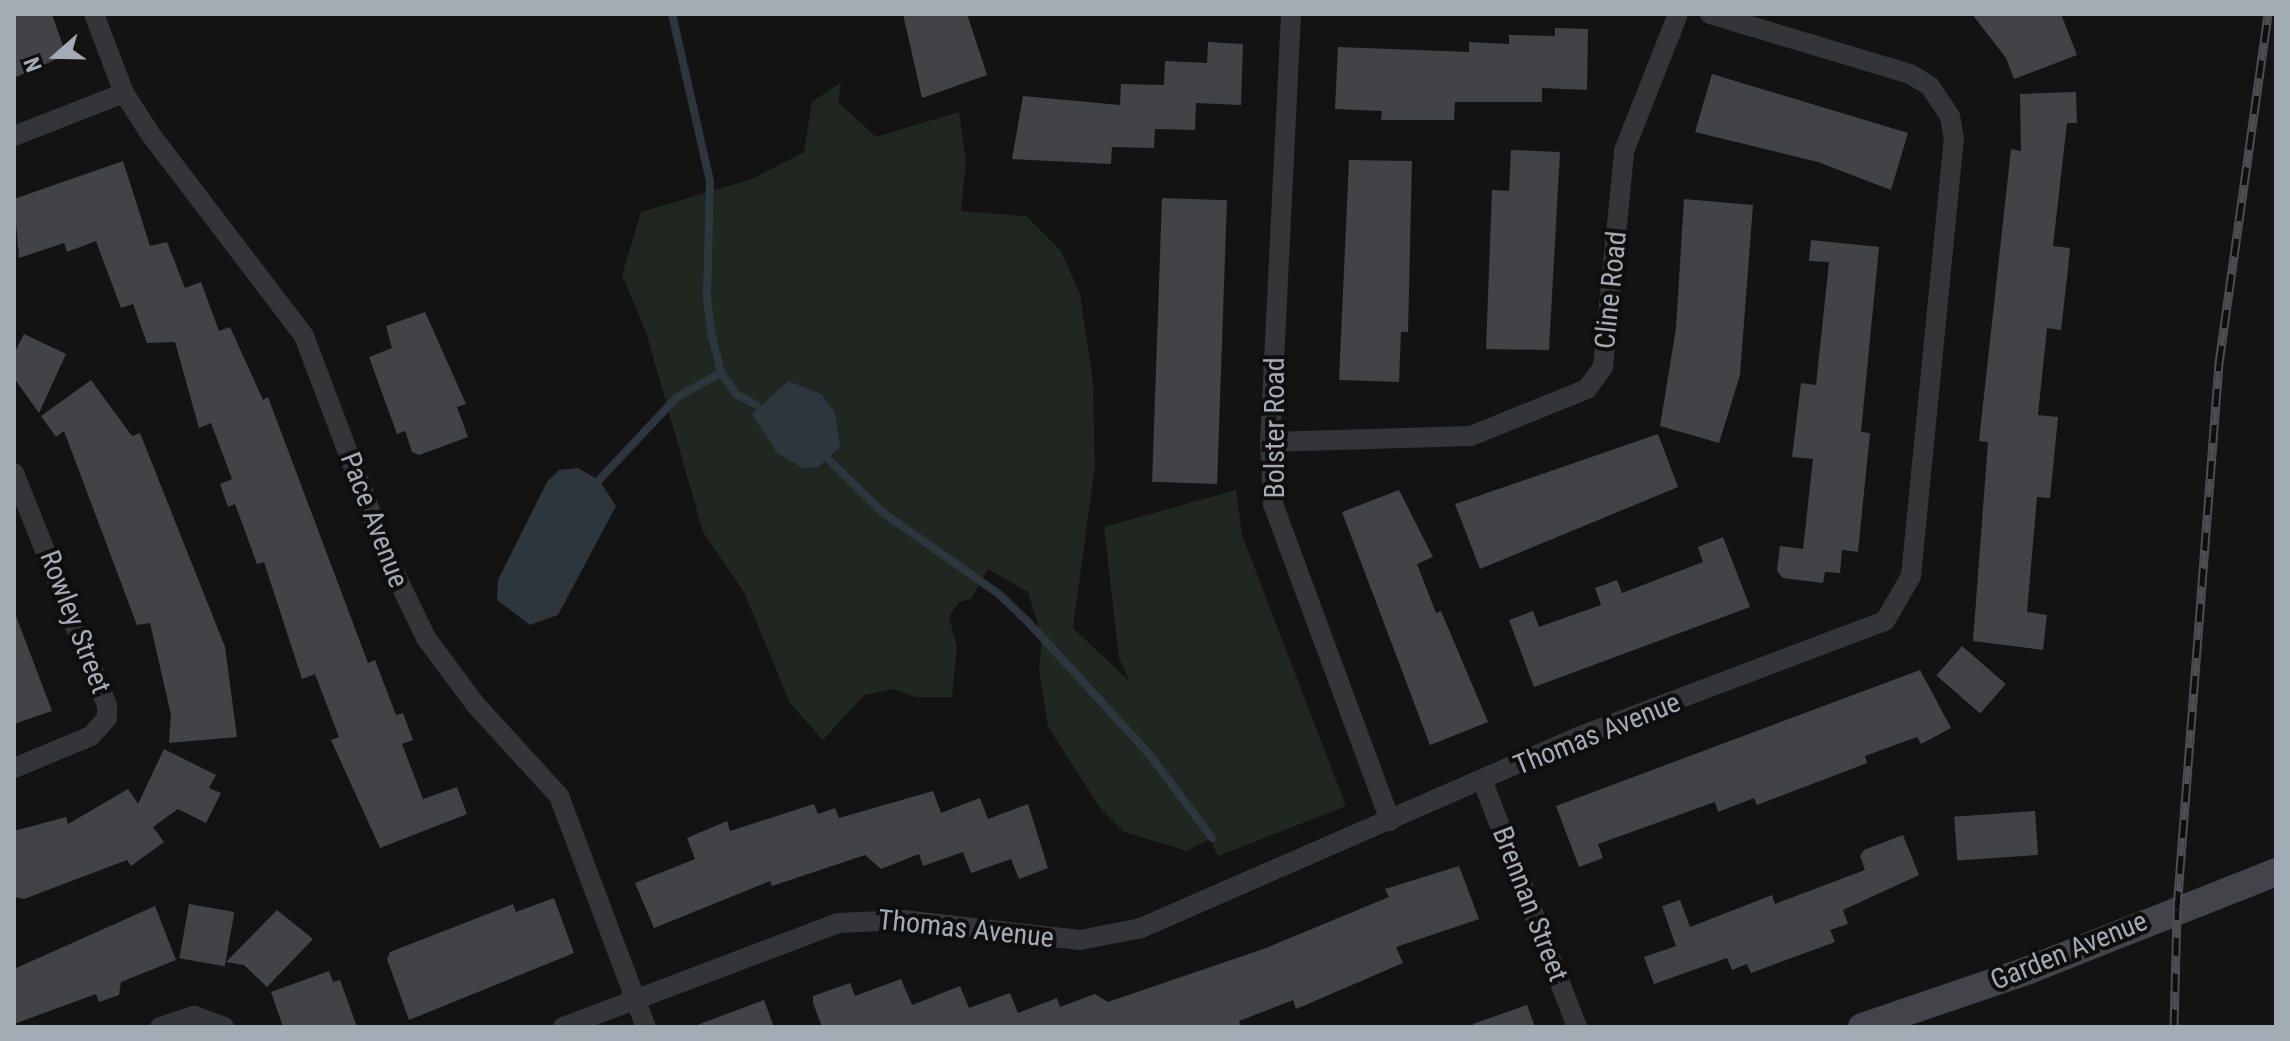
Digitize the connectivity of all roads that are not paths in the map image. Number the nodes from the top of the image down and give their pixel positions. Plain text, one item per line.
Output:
1 (94, 14) edge
2 (1291, 14) edge
3 (1678, 14) edge
4 (1710, 14) edge
5 (124, 93) junction
6 (14, 136) edge
7 (1270, 442) junction
8 (14, 473) edge
9 (14, 768) edge
10 (1483, 782) junction
11 (1390, 821) junction
12 (2276, 872) edge
13 (636, 999) junction
14 (160, 1027) edge
15 (224, 1027) edge
16 (563, 1027) edge
17 (646, 1027) edge
18 (1577, 1027) edge
19 (1862, 1027) edge

1 - 5 street, Pace Avenue
2 - 7 street, Bolster Road
3 - 7 street, Cline Road
4 - 10 street, Thomas Avenue
5 - 6 street
5 - 13 street, Pace Avenue
7 - 11 street, Bolster Road
8 - 9 street, Rowley Street
10 - 11 street, Thomas Avenue
10 - 18 street, Brennan Street
11 - 13 street, Thomas Avenue
12 - 19 street, Garden Avenue
13 - 16 street, Thomas Avenue
13 - 17 street, Pace Avenue
14 - 15 street

